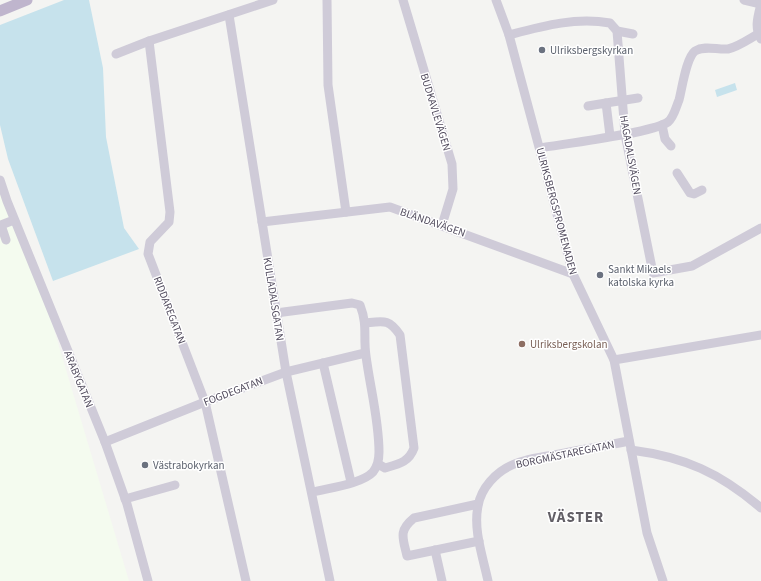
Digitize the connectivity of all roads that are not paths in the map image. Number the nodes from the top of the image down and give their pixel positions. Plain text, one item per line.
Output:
1 (16, 0) edge
2 (27, 0) edge
3 (273, 0) edge
4 (327, 0) edge
5 (403, 0) edge
6 (496, 0) edge
7 (744, 0) edge
8 (761, 4) edge
9 (0, 5) edge
10 (0, 11) edge
11 (229, 15) junction
12 (617, 31) junction
13 (633, 34) dead end
14 (509, 35) junction
15 (759, 37) edge
16 (149, 41) junction
17 (116, 54) dead end
18 (638, 98) dead end
19 (622, 101) junction
20 (606, 103) junction
21 (588, 106) dead end
22 (662, 125) junction
23 (625, 134) junction
24 (610, 136) junction
25 (671, 146) dead end
26 (540, 148) junction
27 (677, 173) dead end
28 (0, 180) edge
29 (702, 190) dead end
30 (346, 212) junction
31 (14, 220) junction
32 (262, 222) junction
33 (442, 225) junction
34 (761, 228) edge
35 (6, 240) dead end
36 (573, 274) junction
37 (276, 313) junction
38 (366, 323) junction
39 (761, 336) edge
40 (365, 353) junction
41 (614, 360) junction
42 (323, 363) junction
43 (286, 372) junction
44 (204, 402) junction
45 (105, 442) junction
46 (630, 445) junction
47 (378, 464) junction
48 (350, 482) junction
49 (176, 485) dead end
50 (312, 492) junction
51 (125, 499) junction
52 (478, 504) junction
53 (761, 508) edge
54 (479, 541) junction
55 (435, 550) junction
56 (148, 581) edge
57 (246, 581) edge
58 (330, 581) edge
59 (442, 581) edge
60 (488, 581) edge
61 (663, 581) edge

1 - 9 main road
2 - 10 main road
3 - 11 street
4 - 30 street
5 - 33 street, BUDKAVLEVÄGEN
6 - 14 street, ULRIKSBERGSPROMENADEN
7 - 8 street
8 - 15 street
11 - 16 street
11 - 32 street, KULLADALSGATAN
12 - 13 street
12 - 14 street
12 - 19 street, HAGADALSVÄGEN
14 - 26 street, ULRIKSBERGSPROMENADEN
15 - 22 street
16 - 17 street
16 - 44 street, RIDDAREGATAN
18 - 19 street
19 - 20 street
19 - 23 street, HAGADALSVÄGEN
20 - 21 street
20 - 24 street
22 - 23 street
22 - 25 street
23 - 24 street
23 - 34 street, HAGADALSVÄGEN
24 - 26 street
26 - 36 street, ULRIKSBERGSPROMENADEN
27 - 29 street
28 - 31 street, ARABYGATAN
30 - 32 street, BLÄNDAVÄGEN
30 - 33 street, BLÄNDAVÄGEN
31 - 35 street
31 - 45 street, ARABYGATAN
32 - 37 street, KULLADALSGATAN
33 - 36 street, BLÄNDAVÄGEN
36 - 41 street, ULRIKSBERGSPROMENADEN
37 - 38 street
37 - 43 street, KULLADALSGATAN
38 - 40 street
38 - 47 street
39 - 41 street
40 - 42 street, FOGDEGATAN
40 - 47 street
41 - 46 street, ULRIKSBERGSPROMENADEN
42 - 43 street, FOGDEGATAN
42 - 48 street
43 - 44 street, FOGDEGATAN
43 - 50 street, KULLADALSGATAN
44 - 45 street, FOGDEGATAN
44 - 57 street, RIDDAREGATAN
45 - 51 street, ARABYGATAN
46 - 52 street, BORGMÄSTAREGATAN
46 - 53 street, BORGMÄSTAREGATAN
46 - 61 street, ULRIKSBERGSPROMENADEN
47 - 48 street
48 - 50 street
49 - 51 street
50 - 58 street, KULLADALSGATAN
51 - 56 street, ARABYGATAN
52 - 54 street, BORGMÄSTAREGATAN
52 - 55 street
54 - 55 street
54 - 60 street, BORGMÄSTAREGATAN
55 - 59 street

